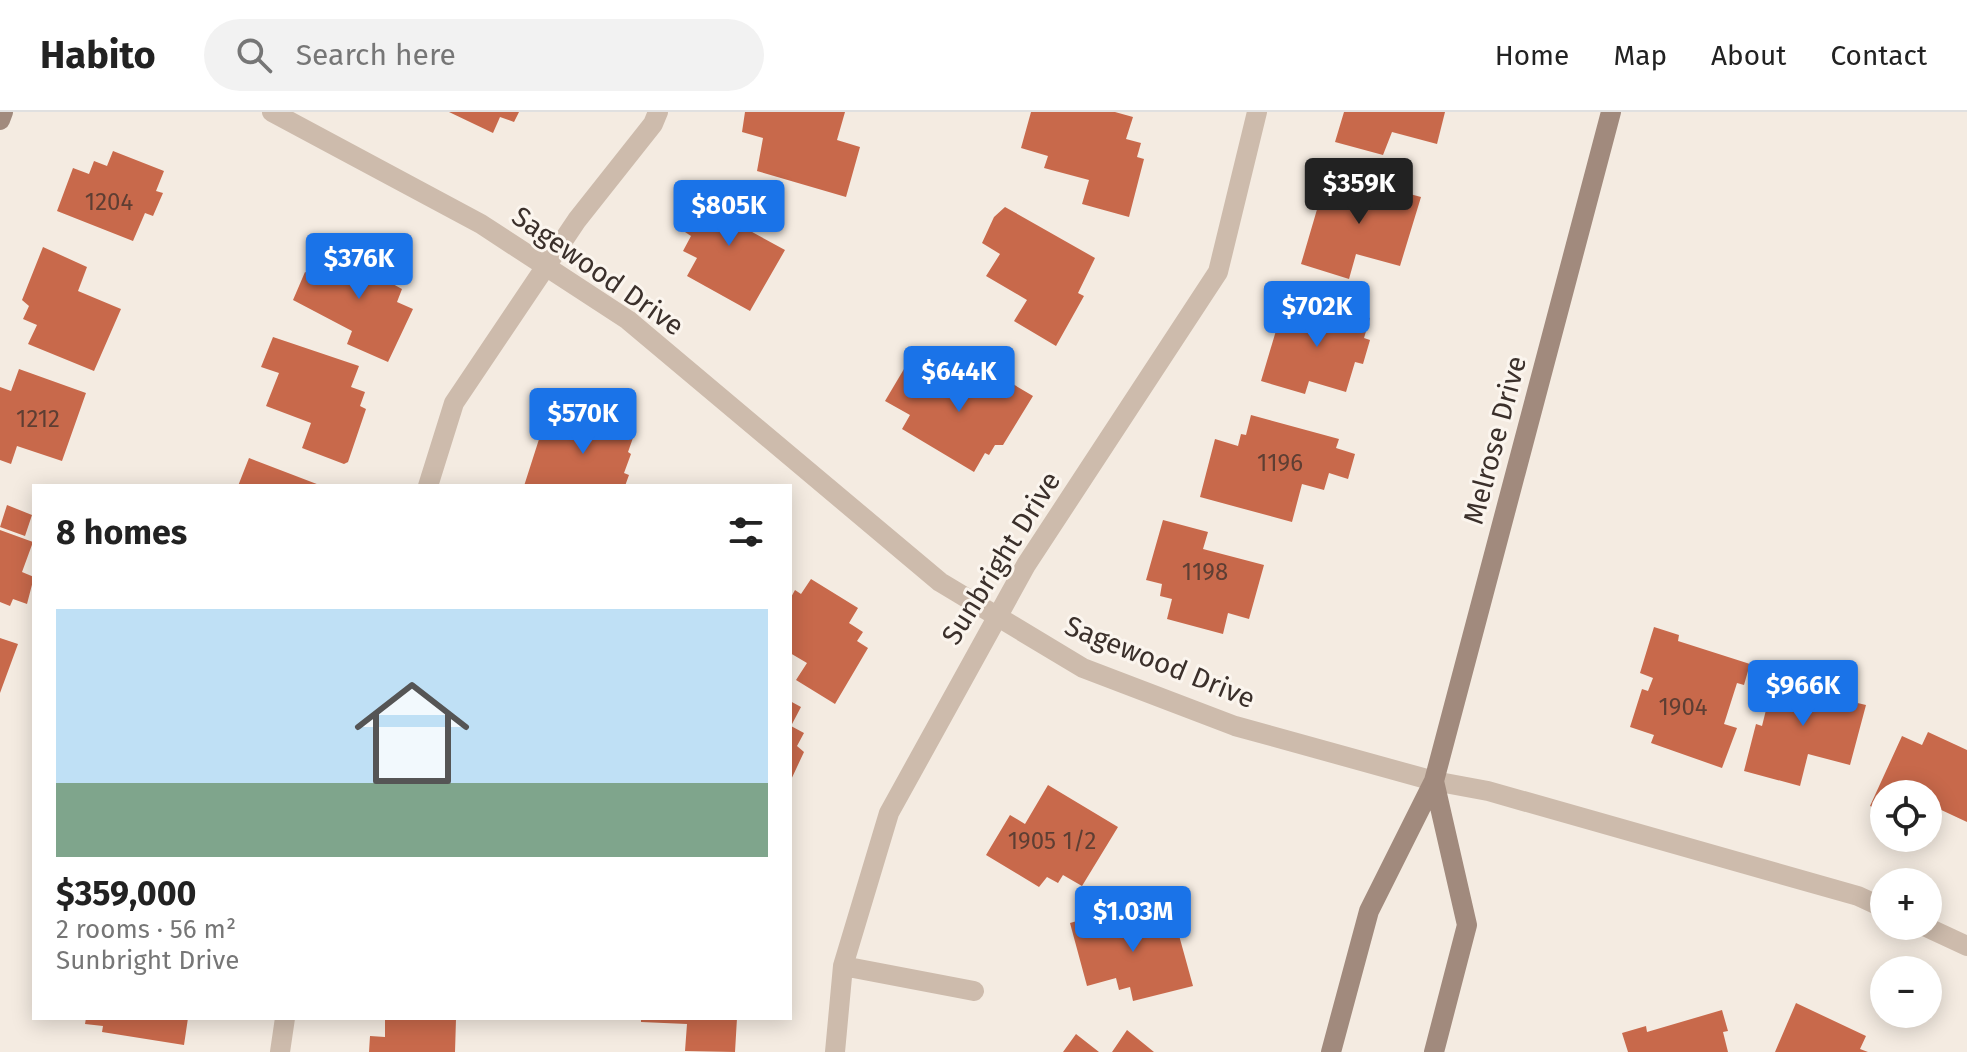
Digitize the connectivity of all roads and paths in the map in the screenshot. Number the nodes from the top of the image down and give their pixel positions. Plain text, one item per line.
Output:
1 (3, 112) edge
2 (272, 112) edge
3 (658, 112) edge
4 (1257, 112) edge
5 (1611, 112) edge
6 (0, 120) edge
7 (545, 266) junction
8 (429, 484) edge
9 (995, 618) junction
10 (1434, 781) junction
11 (1870, 902) edge
12 (1942, 934) edge
13 (1967, 946) edge
14 (843, 966) junction
15 (974, 991) dead end
16 (285, 1020) edge
17 (280, 1052) edge
18 (835, 1052) edge
19 (1331, 1052) edge
20 (1434, 1052) edge

1 - 6 main road
2 - 7 street, Sagewood Drive
3 - 7 street
4 - 9 street, Sunbright Drive
5 - 10 main road, Melrose Drive
7 - 8 street
7 - 9 street, Sagewood Drive
9 - 10 street, Sagewood Drive
9 - 14 street, Sunbright Drive
10 - 11 street, Sagewood Drive
10 - 19 main road, Melrose Drive
10 - 20 main road, Melrose Drive
12 - 13 street
14 - 15 street
14 - 18 street, Sunbright Drive
16 - 17 street

